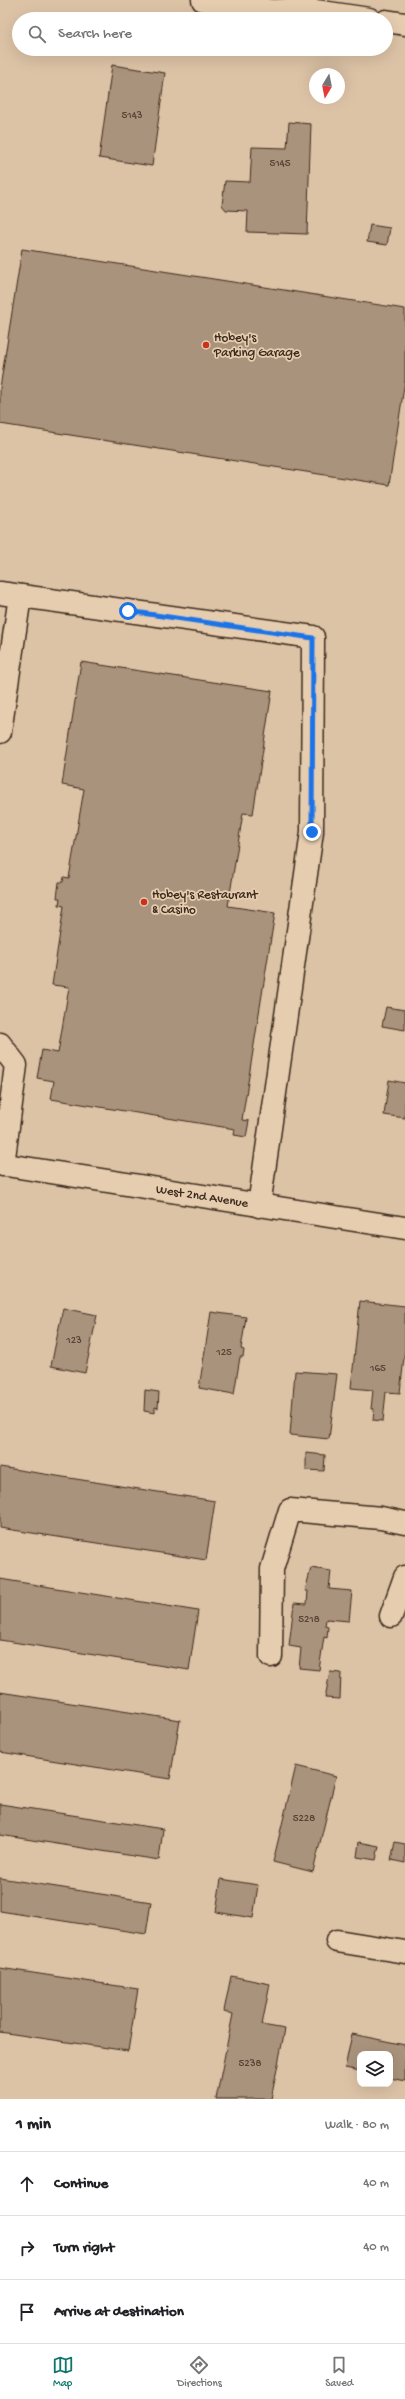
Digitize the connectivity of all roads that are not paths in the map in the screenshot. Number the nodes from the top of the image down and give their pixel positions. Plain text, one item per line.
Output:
1 (203, 0) edge
2 (322, 12) edge
3 (393, 22) edge
4 (405, 24) edge
5 (10, 595) edge
6 (0, 732) edge
7 (0, 1044) edge
8 (2, 1165) edge
9 (259, 1206) junction
10 (405, 1228) edge
11 (405, 1523) edge
12 (405, 1578) edge
13 (391, 1616) dead end
14 (271, 1656) dead end
15 (337, 1941) dead end
16 (405, 1952) edge

1 - 2 street
3 - 4 street
5 - 6 street
5 - 9 street
7 - 8 street
8 - 9 street, West 2nd Avenue
9 - 10 street, West 2nd Avenue
11 - 14 street
12 - 13 street
15 - 16 street

